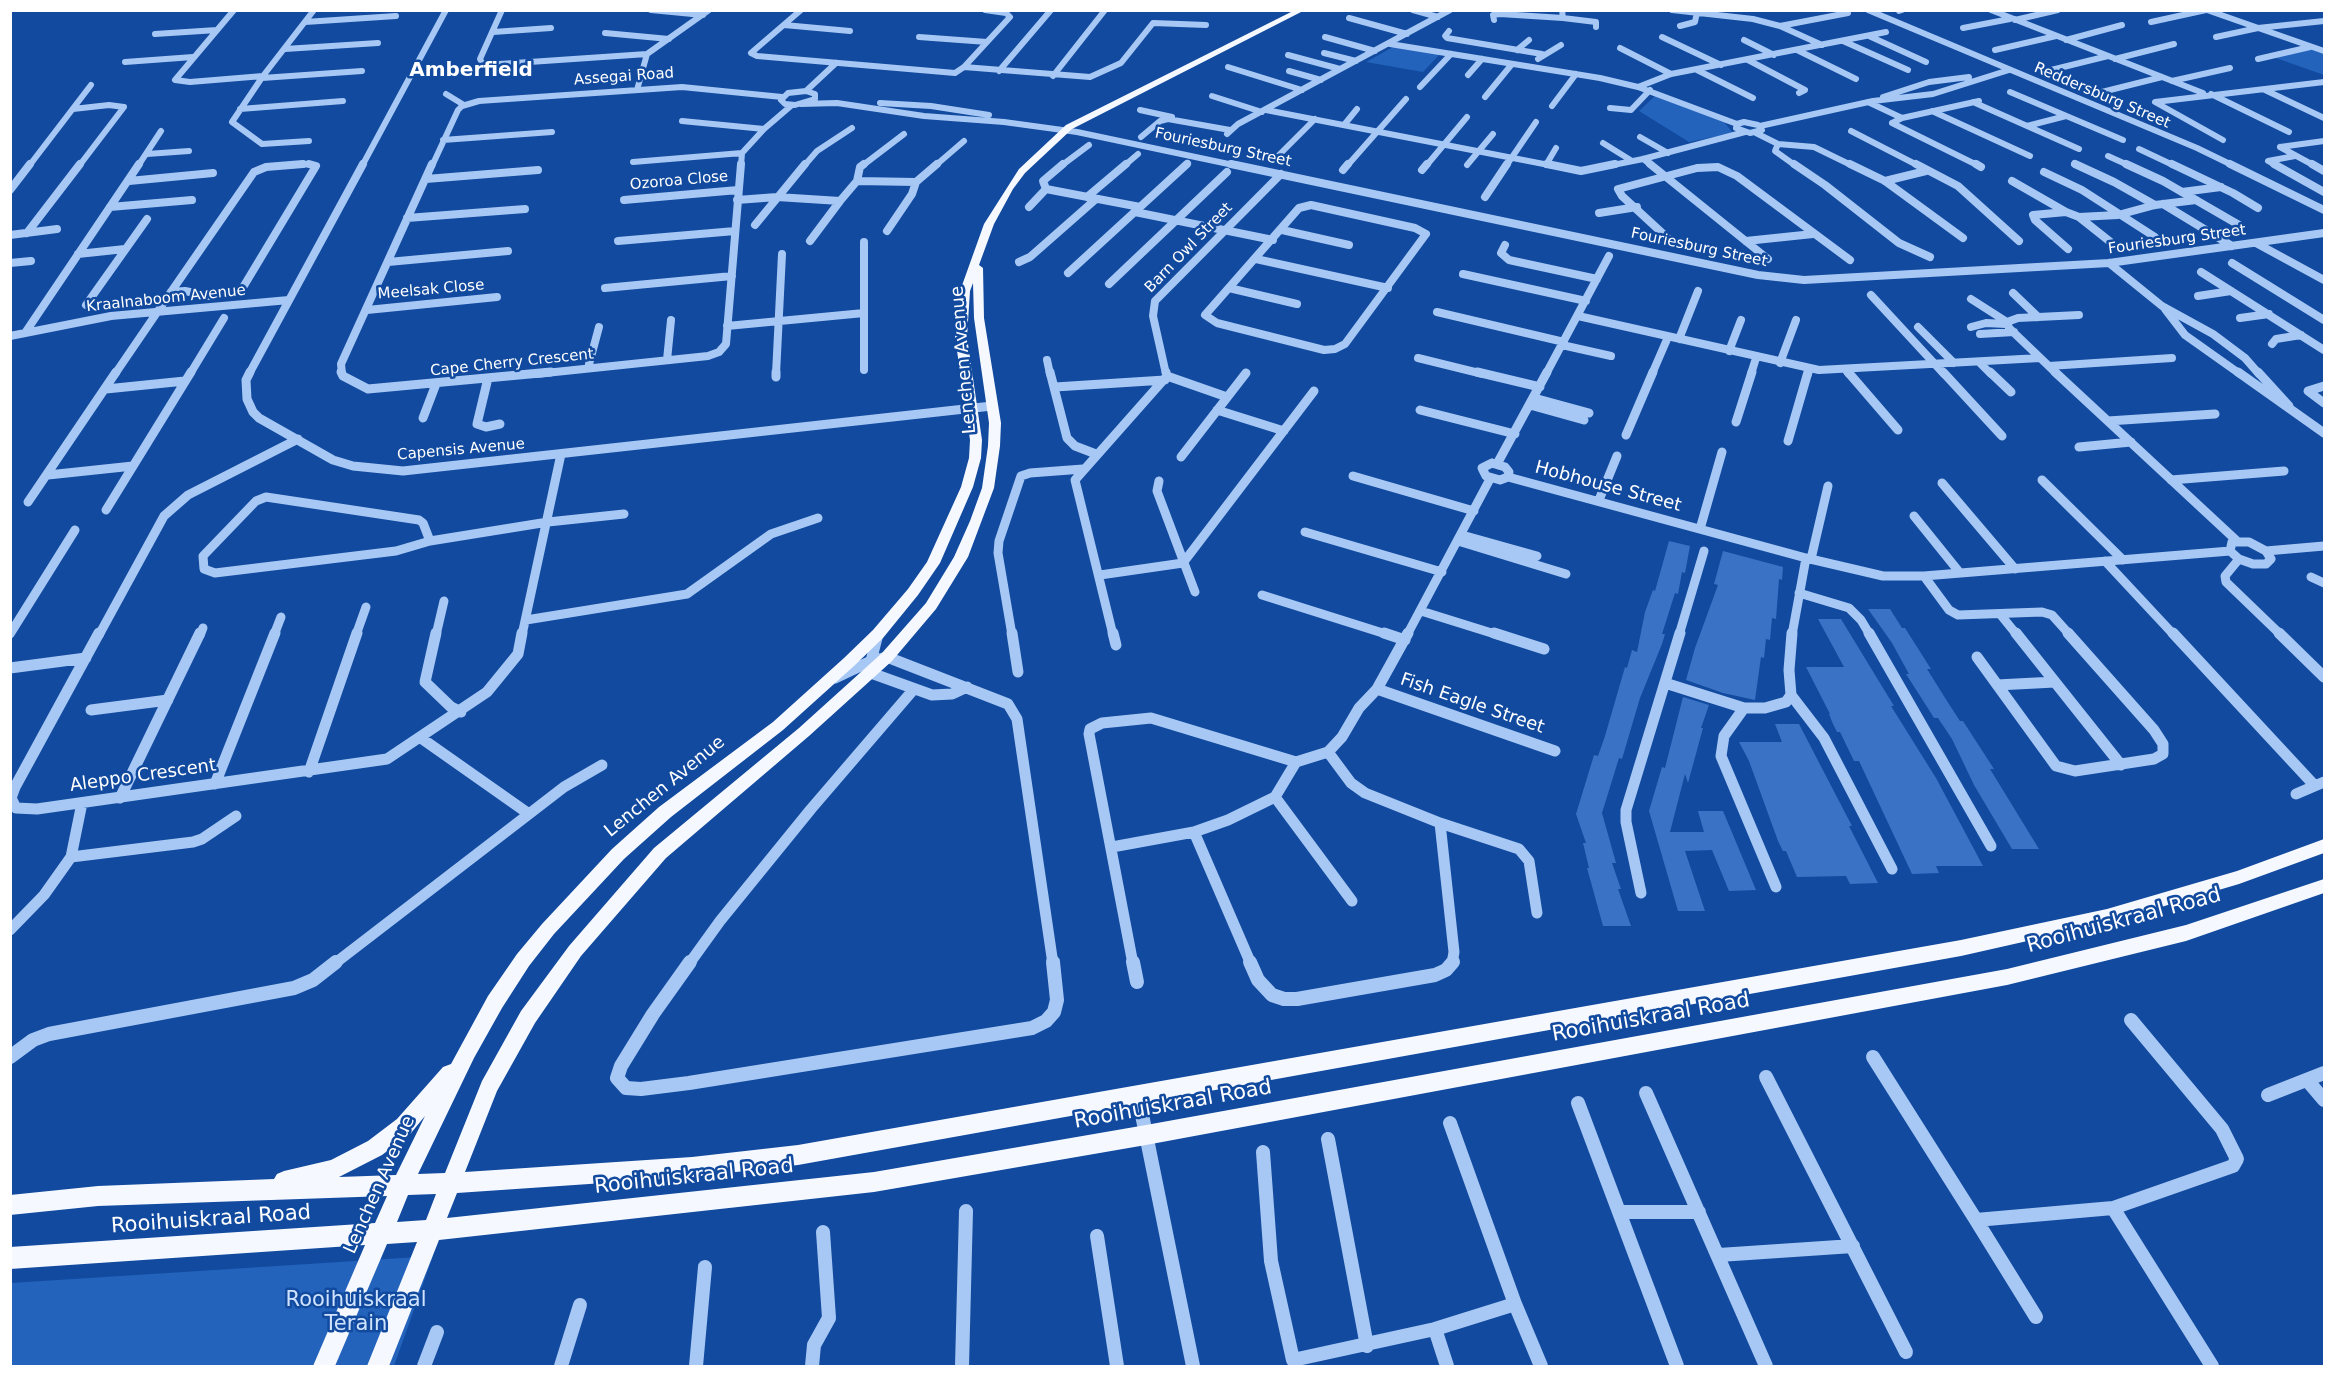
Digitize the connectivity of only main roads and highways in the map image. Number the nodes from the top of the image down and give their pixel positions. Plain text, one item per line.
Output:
1 (1302, 10) edge
2 (979, 253) junction
3 (2325, 846) edge
4 (2325, 885) edge
5 (467, 1052) junction
6 (452, 1183) junction
7 (402, 1185) junction
8 (250, 1189) junction
9 (10, 1205) edge
10 (434, 1230) junction
11 (383, 1232) junction
12 (10, 1258) edge
13 (324, 1366) edge
14 (378, 1366) edge

1 - 2 main road, Lenchen Avenue
2 - 5 main road, Lenchen Avenue
2 - 6 main road, Lenchen Avenue
3 - 6 main road, Rooihuiskraal Road
4 - 10 main road, Rooihuiskraal Road
5 - 7 main road, Lenchen Avenue
5 - 8 main road
6 - 7 main road, Rooihuiskraal Road
6 - 10 main road, Lenchen Avenue
7 - 8 main road, Rooihuiskraal Road
7 - 11 main road, Lenchen Avenue
8 - 9 main road, Rooihuiskraal Road
10 - 11 main road, Rooihuiskraal Road
10 - 14 main road, Lenchen Avenue
11 - 12 main road, Rooihuiskraal Road
11 - 13 main road, Lenchen Avenue

